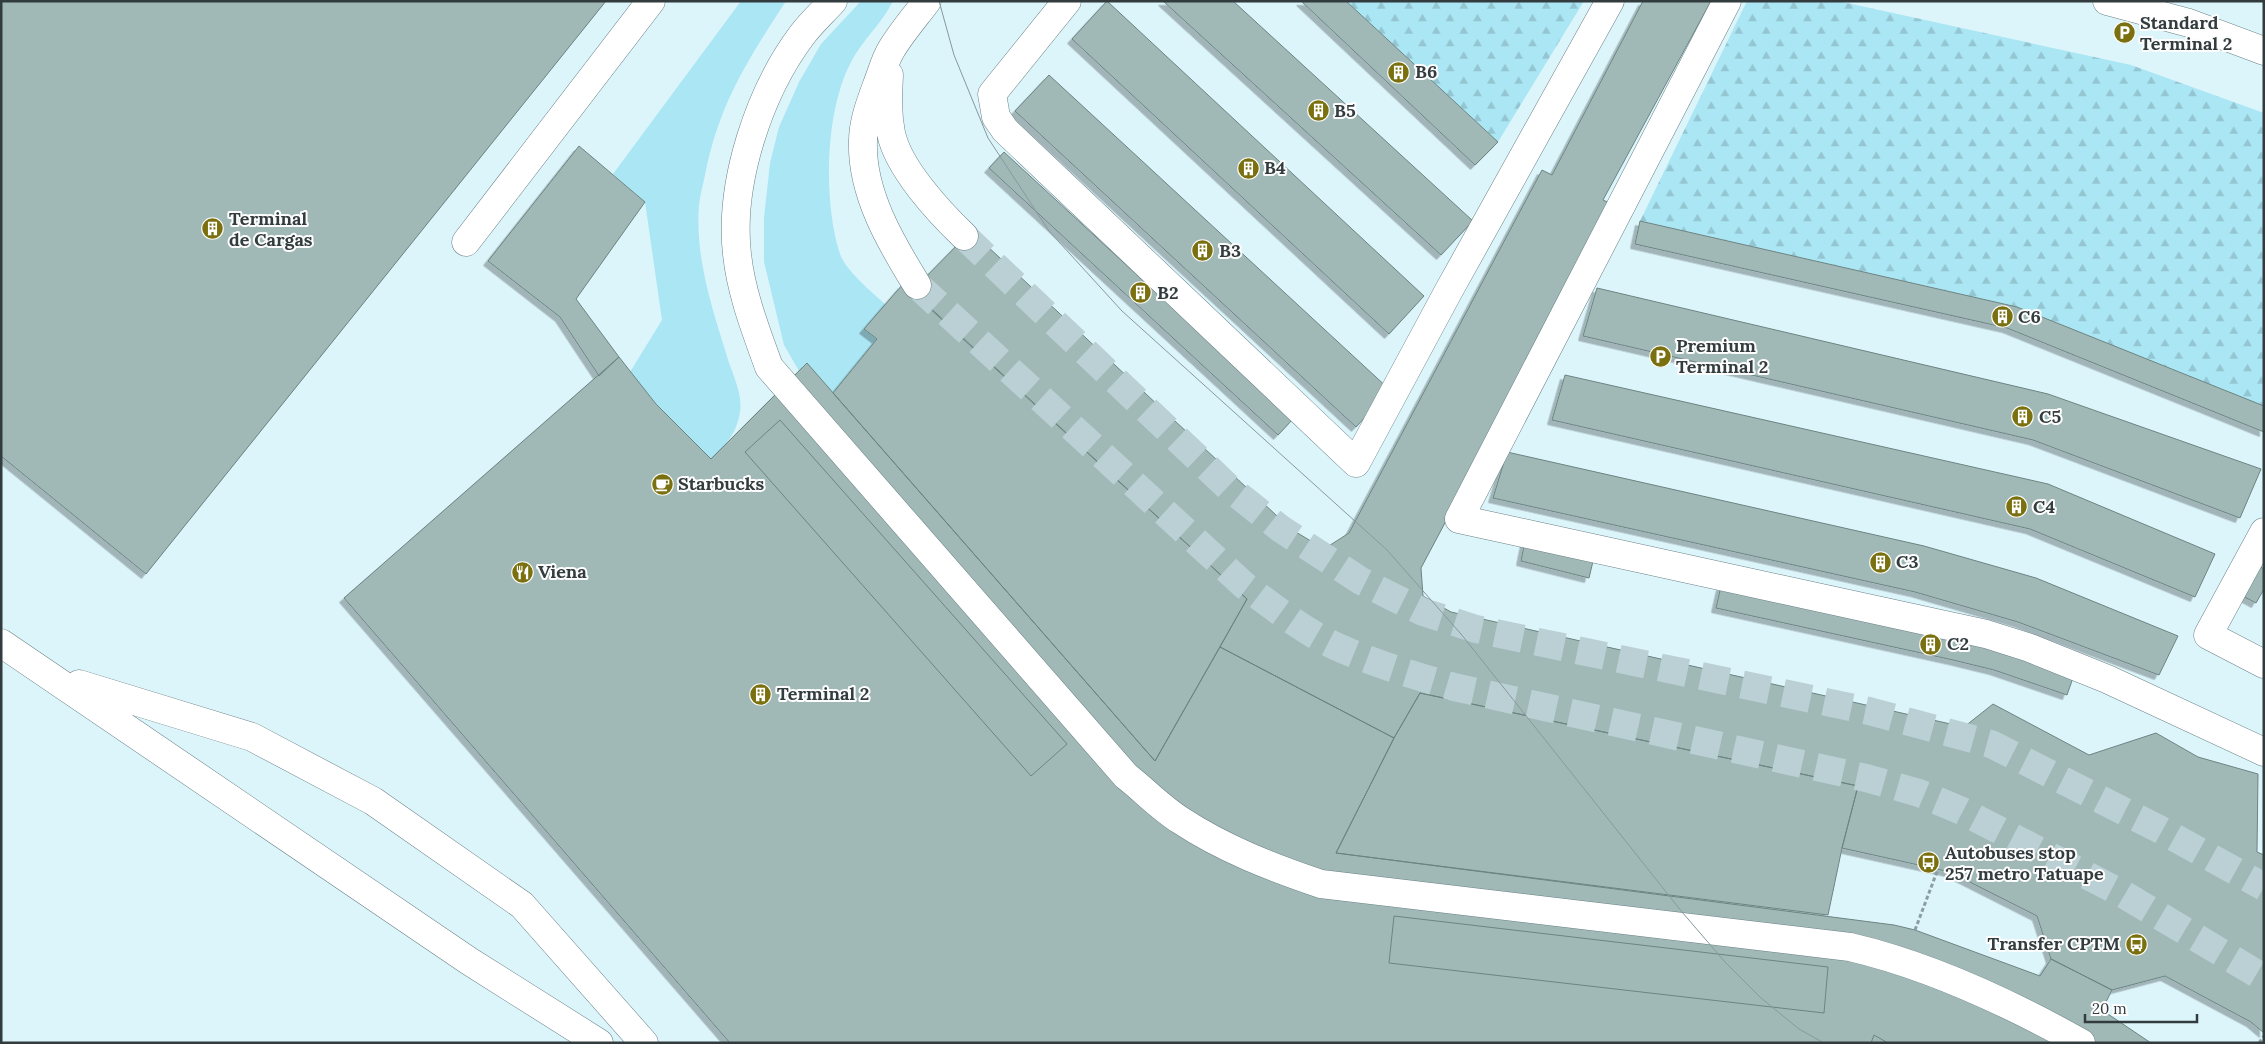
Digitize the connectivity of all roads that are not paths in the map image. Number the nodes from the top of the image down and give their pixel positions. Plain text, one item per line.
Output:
1 (651, 1) edge
2 (833, 1) edge
3 (927, 1) edge
4 (1067, 1) edge
5 (1610, 1) edge
6 (1727, 1) edge
7 (2107, 1) edge
8 (890, 51) junction
9 (2264, 51) edge
10 (964, 236) tunnel mouth
11 (466, 242) dead end
12 (917, 285) tunnel mouth
13 (2260, 547) edge
14 (1, 643) edge
15 (2264, 664) edge
16 (52, 676) junction
17 (2261, 744) edge
18 (599, 1043) edge
19 (644, 1043) edge
20 (2081, 1043) edge

1 - 11 street
2 - 20 street
3 - 8 street
4 - 5 street
6 - 17 street
7 - 9 street
8 - 10 street
8 - 12 street
13 - 15 street
14 - 16 street
16 - 18 street
16 - 19 street

